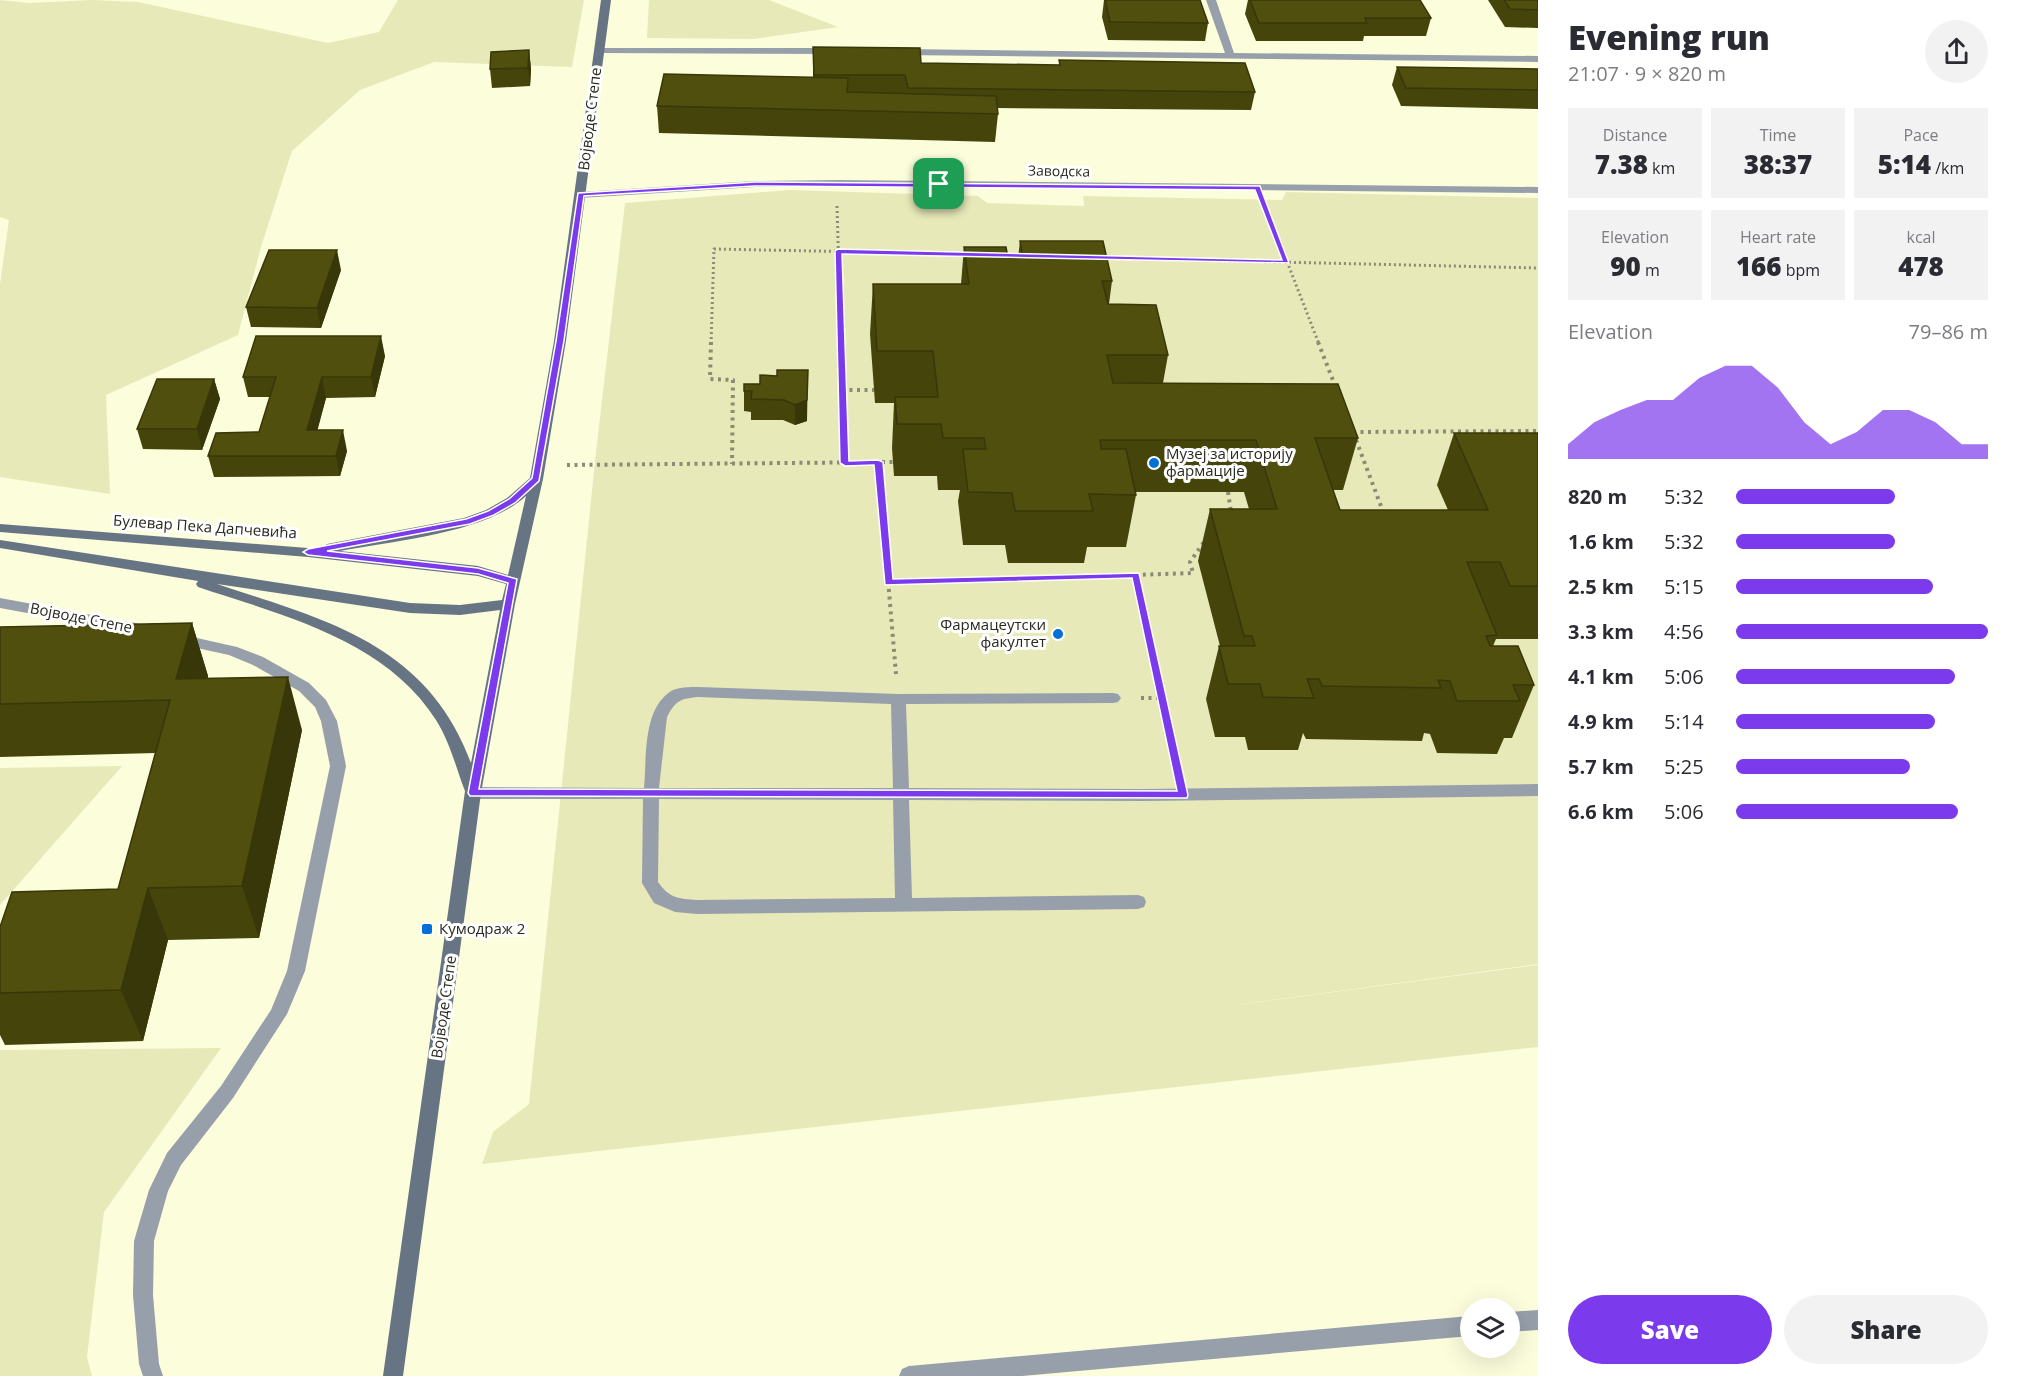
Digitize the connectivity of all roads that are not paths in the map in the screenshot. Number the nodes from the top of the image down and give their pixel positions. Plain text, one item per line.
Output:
1 (606, 0) edge
2 (1211, 0) edge
3 (600, 50) junction
4 (849, 51) edge
5 (896, 52) edge
6 (1230, 54) junction
7 (1538, 59) edge
8 (1538, 190) edge
9 (580, 195) junction
10 (537, 472) junction
11 (0, 528) edge
12 (0, 544) edge
13 (308, 552) junction
14 (169, 572) junction
15 (513, 581) junction
16 (0, 603) edge
17 (508, 604) junction
18 (1113, 698) dead end
19 (898, 699) junction
20 (1538, 790) edge
21 (473, 793) junction
22 (651, 793) junction
23 (900, 795) junction
24 (1138, 902) dead end
25 (904, 904) junction
26 (1538, 1320) edge
27 (1520, 1321) edge
28 (1460, 1327) edge
29 (153, 1376) edge
30 (393, 1376) edge
31 (909, 1376) edge

1 - 3 street, Војводе Степе
2 - 6 street
3 - 4 street
3 - 9 street, Војводе Степе
5 - 6 street
6 - 7 street
8 - 9 street, Заводска
9 - 10 street, Војводе Степе
10 - 13 street
10 - 15 street, Војводе Степе
11 - 13 street, Булевар Пека Дапчевића
12 - 14 street
13 - 15 street, Булевар Пека Дапчевића
14 - 17 street
14 - 21 street
15 - 17 street, Војводе Степе
16 - 29 street, Војводе Степе
17 - 21 street, Војводе Степе
18 - 19 street
19 - 22 street
19 - 23 street
20 - 23 street
21 - 22 street
21 - 30 street, Војводе Степе
22 - 23 street
22 - 25 street
23 - 25 street
24 - 25 street
26 - 27 street
28 - 31 street

